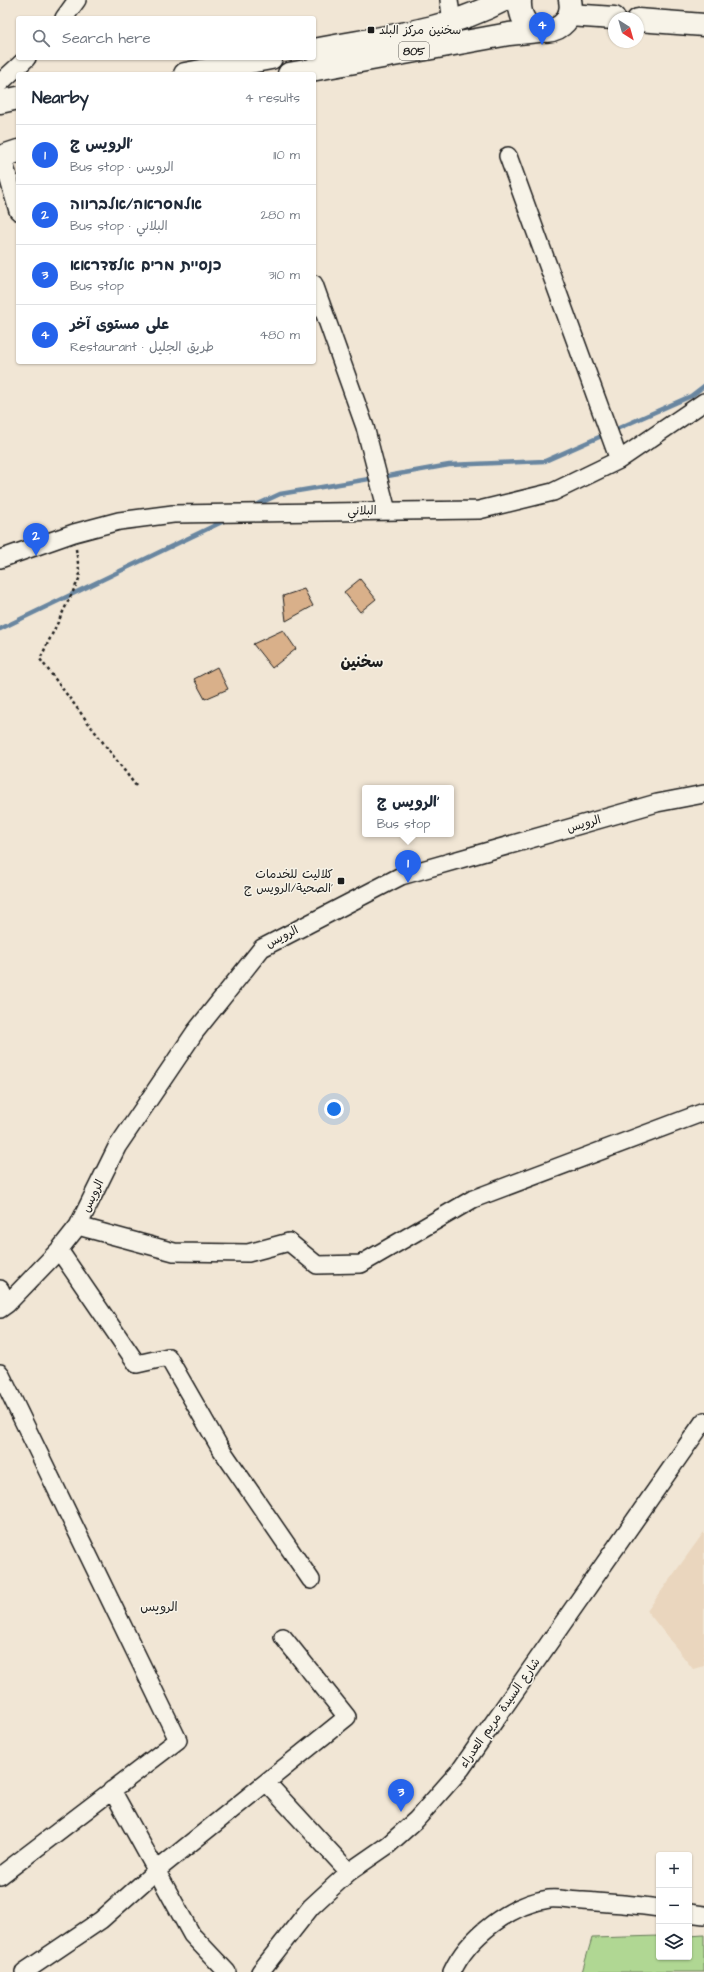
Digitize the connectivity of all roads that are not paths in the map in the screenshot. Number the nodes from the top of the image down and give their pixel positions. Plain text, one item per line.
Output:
1 (77, 0) edge
2 (449, 0) edge
3 (504, 0) edge
4 (520, 0) edge
5 (570, 4) edge
6 (65, 16) edge
7 (608, 16) edge
8 (644, 20) edge
9 (452, 22) junction
10 (704, 25) edge
11 (538, 31) junction
12 (316, 50) edge
13 (25, 60) edge
14 (260, 60) edge
15 (196, 72) edge
16 (300, 72) edge
17 (0, 83) edge
18 (16, 98) edge
19 (0, 102) edge
20 (7, 155) edge
21 (508, 156) dead end
22 (16, 201) edge
23 (316, 290) edge
24 (704, 402) edge
25 (619, 460) junction
26 (386, 511) junction
27 (0, 559) edge
28 (704, 794) edge
29 (704, 1112) edge
30 (78, 1226) junction
31 (59, 1250) junction
32 (0, 1289) edge
33 (4, 1306) edge
34 (0, 1373) edge
35 (704, 1421) edge
36 (311, 1580) dead end
37 (283, 1637) dead end
38 (267, 1783) junction
39 (112, 1790) junction
40 (156, 1871) junction
41 (349, 1872) junction
42 (0, 1876) edge
43 (656, 1908) edge
44 (692, 1913) edge
45 (704, 1915) edge
46 (24, 1972) edge
47 (227, 1972) edge
48 (260, 1972) edge
49 (452, 1972) edge

1 - 6 street
2 - 9 street
3 - 9 main road, 805
4 - 11 main road
5 - 7 main road
5 - 11 main road, 805
8 - 10 main road
9 - 12 main road, 805
11 - 16 main road, 805
13 - 17 street
14 - 15 main road
18 - 19 main road
20 - 22 street
21 - 25 street
23 - 26 street
24 - 25 street, البلاني
25 - 26 street, البلاني
26 - 27 street, البلاني
28 - 30 street, الرويس
29 - 30 street
30 - 31 street, الرويس
31 - 33 street, الرويس
31 - 36 street
32 - 33 street
34 - 39 street
35 - 41 street, شارع السيدة مريم العدراء
37 - 38 street
38 - 40 street
38 - 41 street
39 - 40 street
39 - 42 street
40 - 46 street
40 - 47 street
41 - 48 street, شارع السيدة مريم العدراء
43 - 49 street
44 - 45 street

